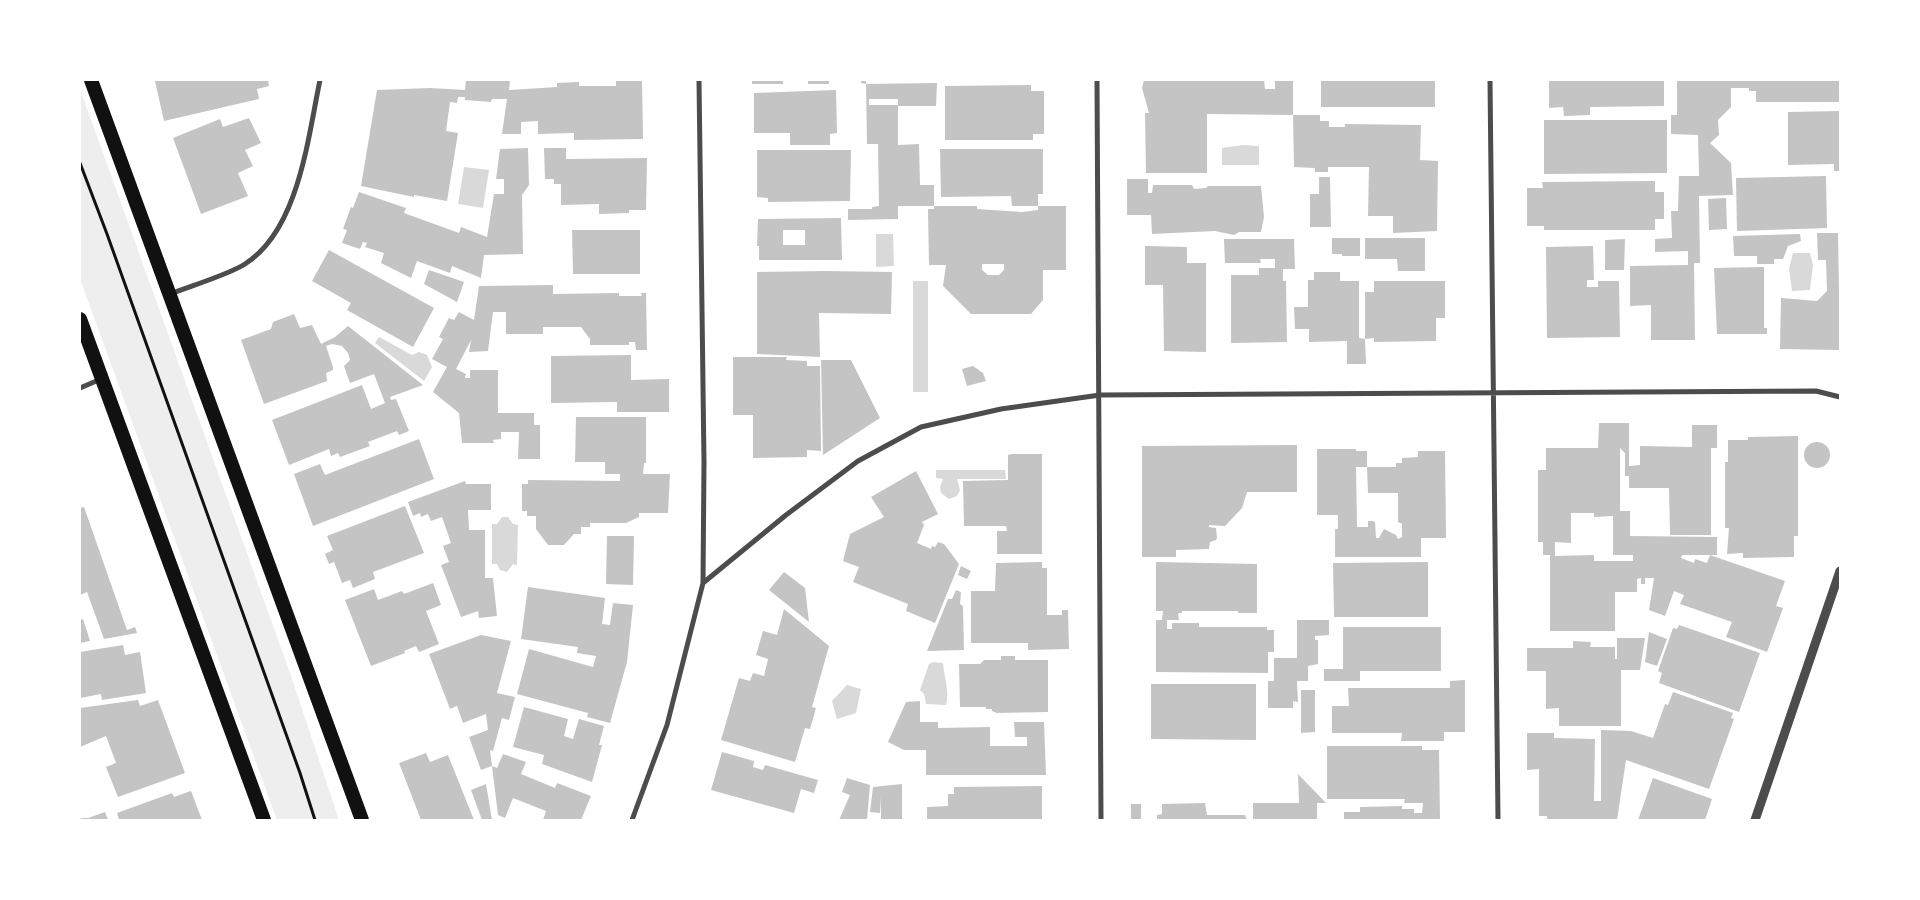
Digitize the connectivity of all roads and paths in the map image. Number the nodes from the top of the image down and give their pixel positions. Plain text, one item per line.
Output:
1 (91, 80) edge
2 (320, 80) edge
3 (699, 80) edge
4 (1096, 80) edge
5 (1490, 80) edge
6 (80, 163) edge
7 (170, 294) junction
8 (80, 319) edge
9 (102, 379) junction
10 (80, 388) edge
11 (1493, 393) junction
12 (1100, 395) junction
13 (1840, 397) edge
14 (1840, 571) edge
15 (703, 583) junction
16 (264, 820) edge
17 (314, 820) edge
18 (362, 820) edge
19 (632, 820) edge
20 (1101, 820) edge
21 (1498, 820) edge
22 (1754, 820) edge

1 - 7 highway
2 - 7 street
3 - 15 street
4 - 12 street
5 - 11 street
6 - 17 path
7 - 18 highway
8 - 9 highway
9 - 10 street
9 - 16 highway
11 - 12 street
11 - 13 street
11 - 21 street
12 - 15 street
12 - 20 street
14 - 22 street
15 - 19 street

